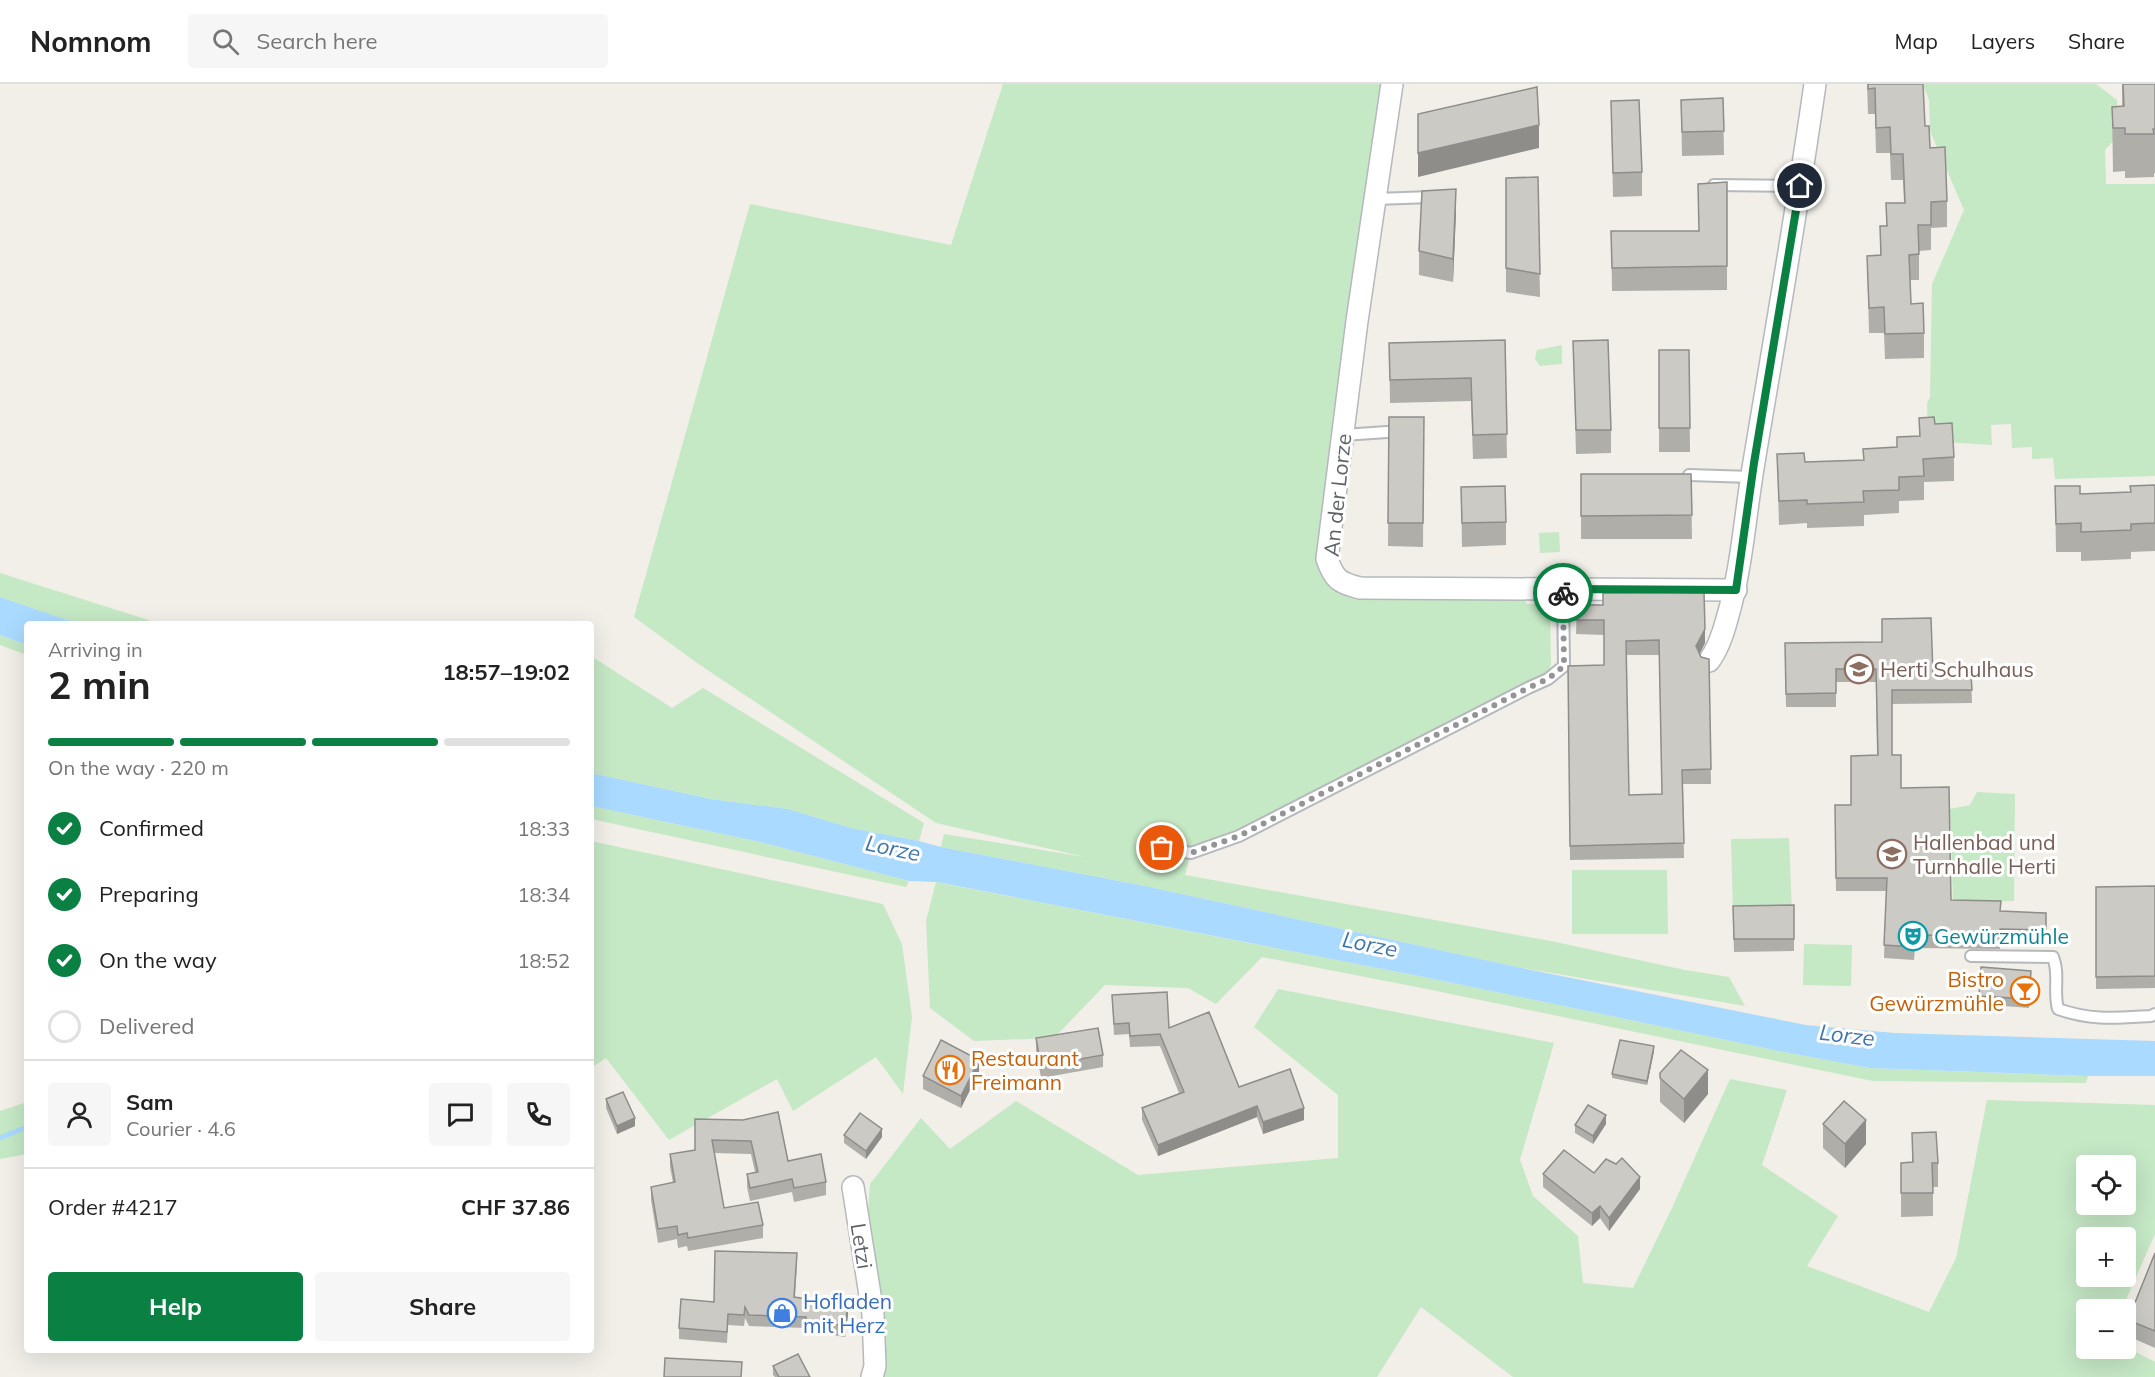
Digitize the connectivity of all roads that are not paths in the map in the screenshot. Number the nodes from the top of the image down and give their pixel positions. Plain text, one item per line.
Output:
1 (1392, 84) edge
2 (1815, 84) edge
3 (1714, 185) edge
4 (1800, 186) junction
5 (1432, 197) edge
6 (1375, 200) junction
7 (1410, 431) edge
8 (1343, 435) junction
9 (1689, 475) edge
10 (1751, 477) junction
11 (1563, 589) junction
12 (1736, 590) junction
13 (1709, 661) edge
14 (1162, 848) dead end
15 (1971, 956) dead end
16 (2155, 1014) edge
17 (853, 1188) dead end
18 (872, 1377) edge

1 - 6 street, An der Lorze
2 - 4 street
3 - 4 lane
4 - 10 street
5 - 6 lane
6 - 8 street, An der Lorze
7 - 8 lane
8 - 11 street, An der Lorze
9 - 10 lane
10 - 12 street
11 - 12 street, An der Lorze
11 - 14 lane
12 - 13 street
15 - 16 lane
17 - 18 street, Letzi

